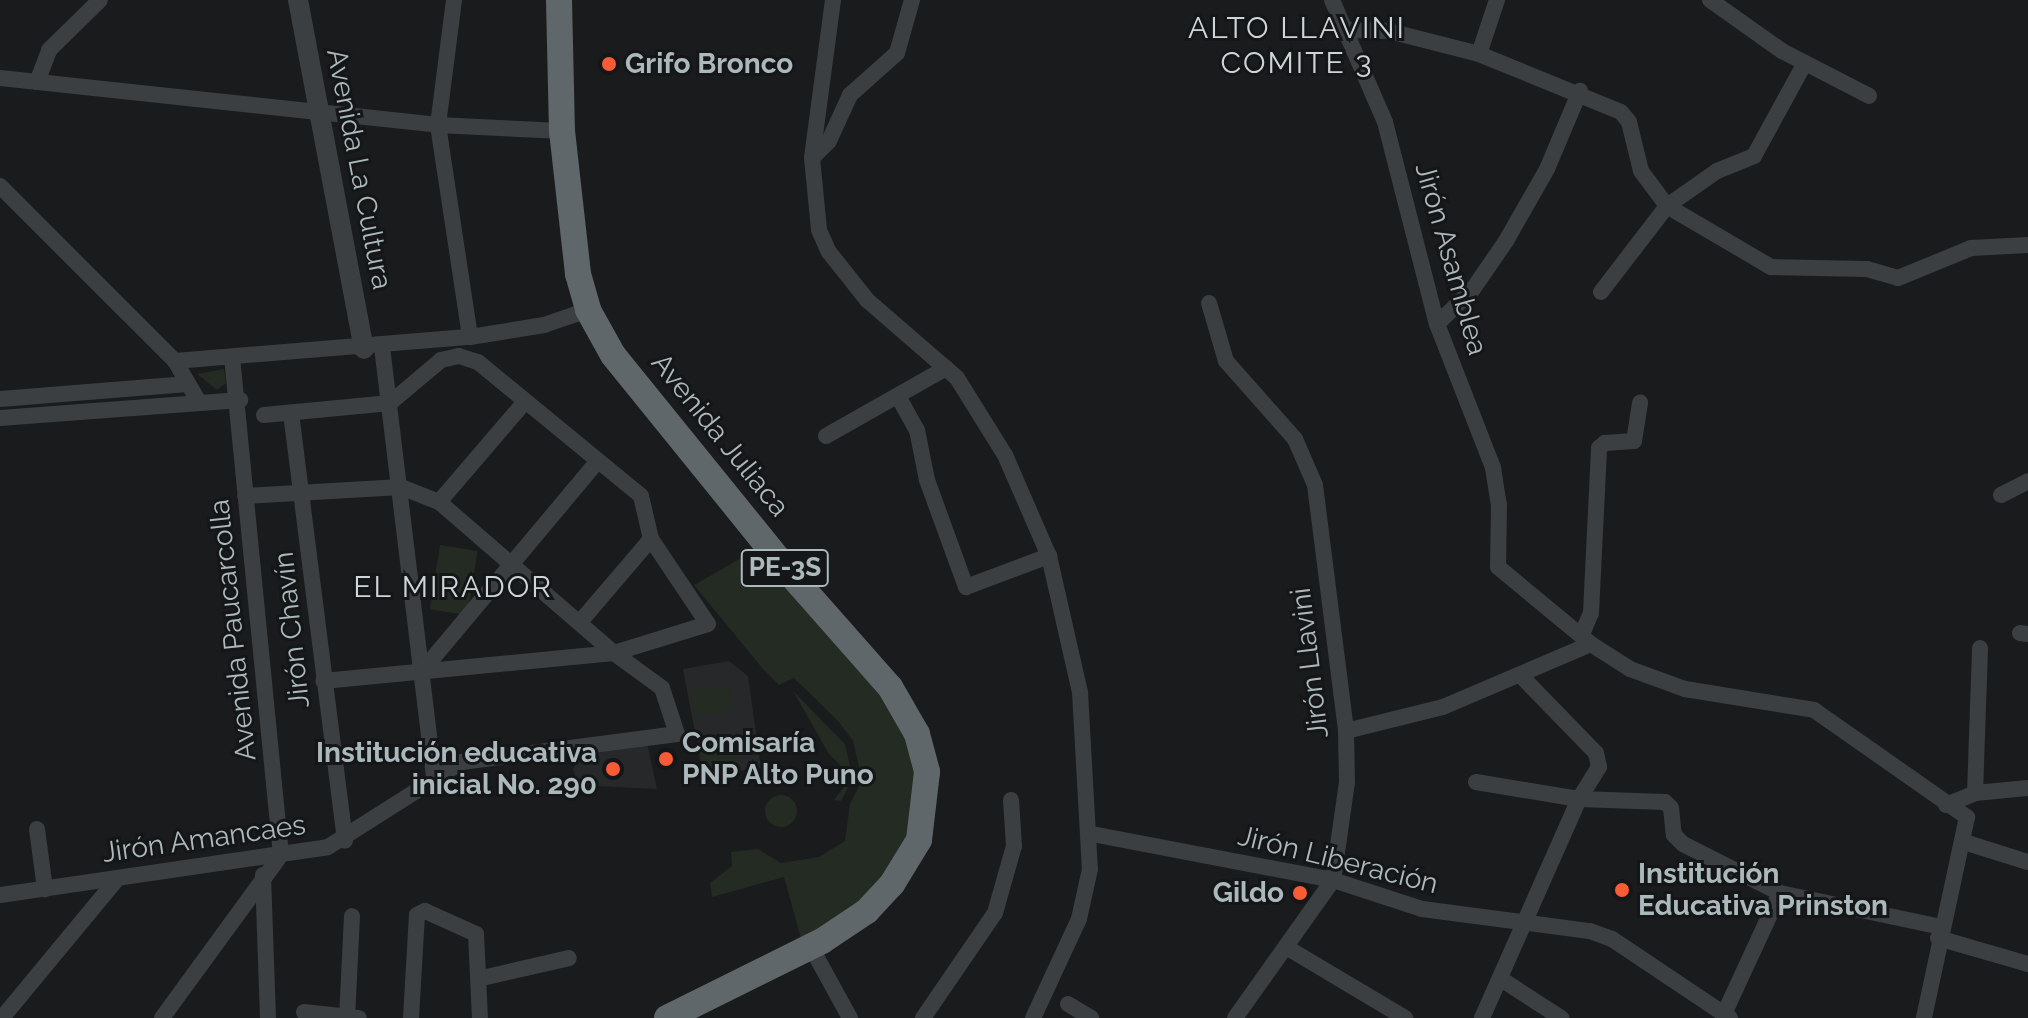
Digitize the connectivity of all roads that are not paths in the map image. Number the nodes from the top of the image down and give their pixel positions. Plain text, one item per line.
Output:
1 (100, 0) edge
2 (298, 0) edge
3 (454, 0) edge
4 (559, 0) edge
5 (833, 0) edge
6 (912, 0) edge
7 (1332, 0) edge
8 (1497, 0) edge
9 (1710, 0) edge
10 (1347, 30) junction
11 (1479, 54) junction
12 (1805, 63) junction
13 (0, 78) edge
14 (37, 82) junction
15 (1580, 91) junction
16 (1869, 96) dead end
17 (322, 110) junction
18 (438, 125) junction
19 (562, 131) junction
20 (812, 158) junction
21 (0, 186) edge
22 (1667, 206) junction
23 (2028, 245) edge
24 (1601, 292) dead end
25 (1209, 303) dead end
26 (588, 310) junction
27 (1437, 324) junction
28 (470, 337) junction
29 (373, 348) junction
30 (232, 357) junction
31 (175, 361) junction
32 (946, 368) junction
33 (187, 384) junction
34 (899, 398) junction
35 (0, 399) edge
36 (240, 400) junction
37 (199, 402) junction
38 (1640, 402) dead end
39 (390, 403) junction
40 (524, 403) junction
41 (291, 413) junction
42 (264, 415) dead end
43 (0, 418) edge
44 (826, 436) dead end
45 (596, 463) junction
46 (2028, 481) edge
47 (401, 487) junction
48 (303, 493) junction
49 (2001, 495) dead end
50 (245, 496) junction
51 (439, 502) junction
52 (651, 539) junction
53 (1049, 556) junction
54 (514, 564) junction
55 (580, 622) junction
56 (1586, 639) junction
57 (1980, 648) dead end
58 (614, 653) junction
59 (421, 670) junction
60 (1521, 676) junction
61 (323, 681) junction
62 (1346, 731) junction
63 (434, 776) junction
64 (1476, 782) dead end
65 (2028, 788) edge
66 (1975, 793) junction
67 (1579, 799) junction
68 (1011, 800) dead end
69 (1946, 805) junction
70 (37, 829) dead end
71 (1092, 834) junction
72 (345, 841) junction
73 (1964, 842) junction
74 (281, 855) junction
75 (2028, 862) edge
76 (263, 875) junction
77 (117, 879) junction
78 (1333, 880) junction
79 (45, 889) junction
80 (1780, 893) junction
81 (0, 895) edge
82 (352, 916) dead end
83 (1526, 926) junction
84 (1940, 933) junction
85 (811, 947) junction
86 (1286, 947) junction
87 (569, 958) dead end
88 (2028, 964) edge
89 (482, 978) junction
90 (1501, 979) junction
91 (1068, 1004) dead end
92 (304, 1012) dead end
93 (1727, 1016) edge
94 (2, 1018) edge
95 (162, 1018) edge
96 (268, 1018) edge
97 (347, 1018) edge
98 (359, 1018) edge
99 (411, 1018) edge
100 (480, 1018) edge
101 (667, 1018) edge
102 (850, 1018) edge
103 (923, 1018) edge
104 (1033, 1018) edge
105 (1091, 1018) edge
106 (1235, 1018) edge
107 (1405, 1018) edge
108 (1482, 1018) edge
109 (1561, 1018) edge
110 (1924, 1018) edge

1 - 14 street
2 - 17 street, Avenida La Cultura
3 - 18 street
4 - 19 highway, Avenida Juliaca / PE-3S
5 - 20 street
6 - 20 street
7 - 10 street, Jirón Asamblea
8 - 11 street
9 - 12 street
10 - 11 street
10 - 27 street, Jirón Asamblea
11 - 15 street
12 - 16 street
12 - 22 street
13 - 14 street
14 - 17 street
15 - 22 street
15 - 27 street
17 - 18 street
17 - 29 street, Avenida La Cultura
18 - 19 street
18 - 28 street
19 - 26 highway, Avenida Juliaca / PE-3S
20 - 32 street
21 - 31 street
22 - 23 street
22 - 24 street
25 - 62 street, Jirón Llavini
26 - 28 street
26 - 85 highway, Avenida Juliaca / PE-3S
27 - 56 street, Jirón Asamblea
28 - 29 street
29 - 30 street
29 - 39 street
30 - 31 street
30 - 36 street, Avenida Paucarcolla
31 - 33 street
32 - 34 street
32 - 53 street
33 - 35 street
33 - 37 street
34 - 44 street
34 - 53 street
36 - 37 street
36 - 50 street, Avenida Paucarcolla
37 - 43 street
38 - 56 street
39 - 40 street
39 - 41 street
39 - 47 street
40 - 45 street
40 - 51 street
41 - 42 street
41 - 48 street, Jirón Chavín
45 - 52 street
45 - 54 street
46 - 49 street
47 - 48 street
47 - 51 street
47 - 59 street
48 - 50 street
48 - 61 street, Jirón Chavín
50 - 74 street, Avenida Paucarcolla
51 - 54 street
52 - 55 street
52 - 58 street
53 - 71 street
54 - 55 street
54 - 59 street
55 - 58 street
56 - 60 street
56 - 69 street
57 - 66 street
58 - 59 street
58 - 63 street, Jirón Amancaes
59 - 61 street
59 - 63 street
60 - 62 street
60 - 67 street
61 - 72 street, Jirón Chavín
62 - 78 street, Jirón Llavini
63 - 72 street, Jirón Amancaes
64 - 67 street
65 - 66 street
66 - 69 street
67 - 80 street
67 - 83 street
68 - 103 street
69 - 73 street
70 - 79 street
71 - 78 street, Jirón Liberación
71 - 104 street
72 - 74 street, Jirón Amancaes
73 - 75 street
73 - 84 street
74 - 76 street
74 - 77 street, Jirón Amancaes
76 - 95 street
76 - 96 street
77 - 79 street, Jirón Amancaes
77 - 94 street
78 - 83 street, Jirón Liberación
78 - 86 street, Jirón Llavini
79 - 81 street, Jirón Amancaes
80 - 84 street
80 - 93 street
82 - 97 street
83 - 90 street
83 - 93 street, Jirón Liberación
84 - 88 street
84 - 110 street
85 - 101 highway, Avenida Juliaca / PE-3S
85 - 102 street
86 - 106 street, Jirón Llavini
86 - 107 street
87 - 89 street
89 - 99 street
89 - 100 street
90 - 108 street
90 - 109 street
91 - 105 street
92 - 97 street
97 - 98 street

